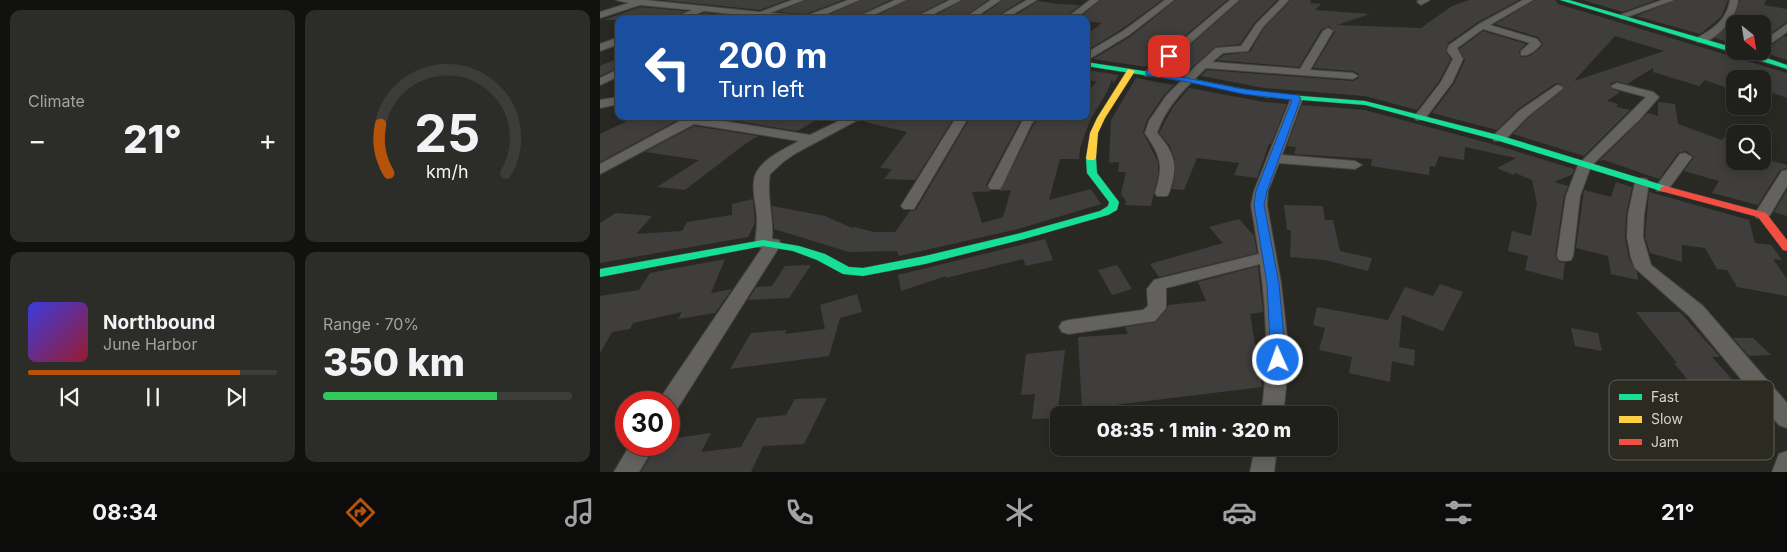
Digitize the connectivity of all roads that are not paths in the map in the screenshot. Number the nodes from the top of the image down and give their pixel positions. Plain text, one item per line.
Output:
1 (620, 0) edge
2 (800, 0) edge
3 (855, 0) edge
4 (902, 0) edge
5 (957, 0) edge
6 (997, 0) edge
7 (1033, 0) edge
8 (1095, 0) edge
9 (1170, 0) edge
10 (1235, 0) edge
11 (1285, 0) edge
12 (1529, 0) edge
13 (1563, 0) edge
14 (1670, 0) edge
15 (1734, 0) edge
16 (738, 2) dead end
17 (641, 3) junction
18 (682, 3) edge
19 (704, 4) edge
20 (717, 9) junction
21 (760, 13) junction
22 (600, 15) edge
23 (683, 15) edge
24 (768, 15) edge
25 (816, 15) edge
26 (867, 15) edge
27 (925, 15) edge
28 (973, 15) edge
29 (1005, 15) edge
30 (1074, 15) edge
31 (1621, 16) junction
32 (1482, 26) junction
33 (1787, 27) edge
34 (1328, 31) dead end
35 (1700, 40) junction
36 (1771, 40) edge
37 (615, 42) edge
38 (600, 48) edge
39 (1726, 48) edge
40 (1222, 49) joint
41 (1525, 53) dead end
42 (1090, 56) edge
43 (1770, 60) edge
44 (1090, 65) edge
45 (1204, 65) junction
46 (1787, 67) edge
47 (1131, 71) junction
48 (1303, 73) junction
49 (615, 74) edge
50 (1149, 74) junction
51 (1352, 76) dead end
52 (1188, 80) junction
53 (600, 82) edge
54 (1617, 86) dead end
55 (1557, 88) dead end
56 (1297, 98) junction
57 (615, 101) edge
58 (600, 104) edge
59 (1420, 117) junction
60 (691, 120) edge
61 (706, 120) edge
62 (851, 120) edge
63 (961, 120) edge
64 (1028, 120) edge
65 (1498, 138) junction
66 (813, 139) junction
67 (1685, 157) dead end
68 (1274, 158) junction
69 (1355, 165) dead end
70 (1585, 165) junction
71 (606, 166) edge
72 (1787, 174) edge
73 (1642, 182) junction
74 (995, 186) dead end
75 (1662, 188) junction
76 (1162, 192) dead end
77 (909, 206) dead end
78 (1762, 215) junction
79 (1784, 240) edge
80 (768, 243) junction
81 (1565, 256) dead end
82 (1268, 257) junction
83 (600, 272) edge
84 (1069, 327) dead end
85 (1753, 380) edge
86 (676, 391) edge
87 (1774, 404) edge
88 (1273, 406) edge
89 (1787, 419) edge
90 (636, 456) edge
91 (1265, 456) edge
92 (1787, 461) edge
93 (626, 472) edge
94 (1262, 472) edge
95 (1784, 472) edge

1 - 17 street
2 - 21 street
3 - 25 street
4 - 26 street
5 - 27 street
6 - 28 street
7 - 29 street
8 - 30 street
9 - 42 street
10 - 50 street
11 - 40 street
12 - 32 street
13 - 31 street
14 - 31 street
15 - 35 street
16 - 20 street
17 - 18 street
17 - 22 street
18 - 19 street
19 - 20 street
19 - 23 street
20 - 21 street
21 - 24 street
31 - 35 street
32 - 41 street
32 - 59 street
33 - 36 street
34 - 48 street
35 - 39 street
37 - 38 street
40 - 45 street
43 - 46 street
44 - 47 street
45 - 48 street
45 - 52 street
47 - 50 street
47 - 80 street
48 - 51 street
49 - 53 street
50 - 52 street
52 - 56 street
52 - 76 street
54 - 70 street
55 - 65 street
56 - 59 street
56 - 68 street
57 - 58 street
59 - 65 street
60 - 71 street
61 - 66 street
62 - 66 street
63 - 77 street
64 - 74 street
65 - 70 street
66 - 80 street
67 - 75 street
68 - 69 street
68 - 82 street
70 - 73 street
70 - 81 street
72 - 78 street
73 - 75 street
73 - 85 street
75 - 78 street
78 - 79 street
80 - 83 street
80 - 86 street
82 - 84 street
82 - 88 street
87 - 89 street
90 - 93 street
91 - 94 street
92 - 95 street

